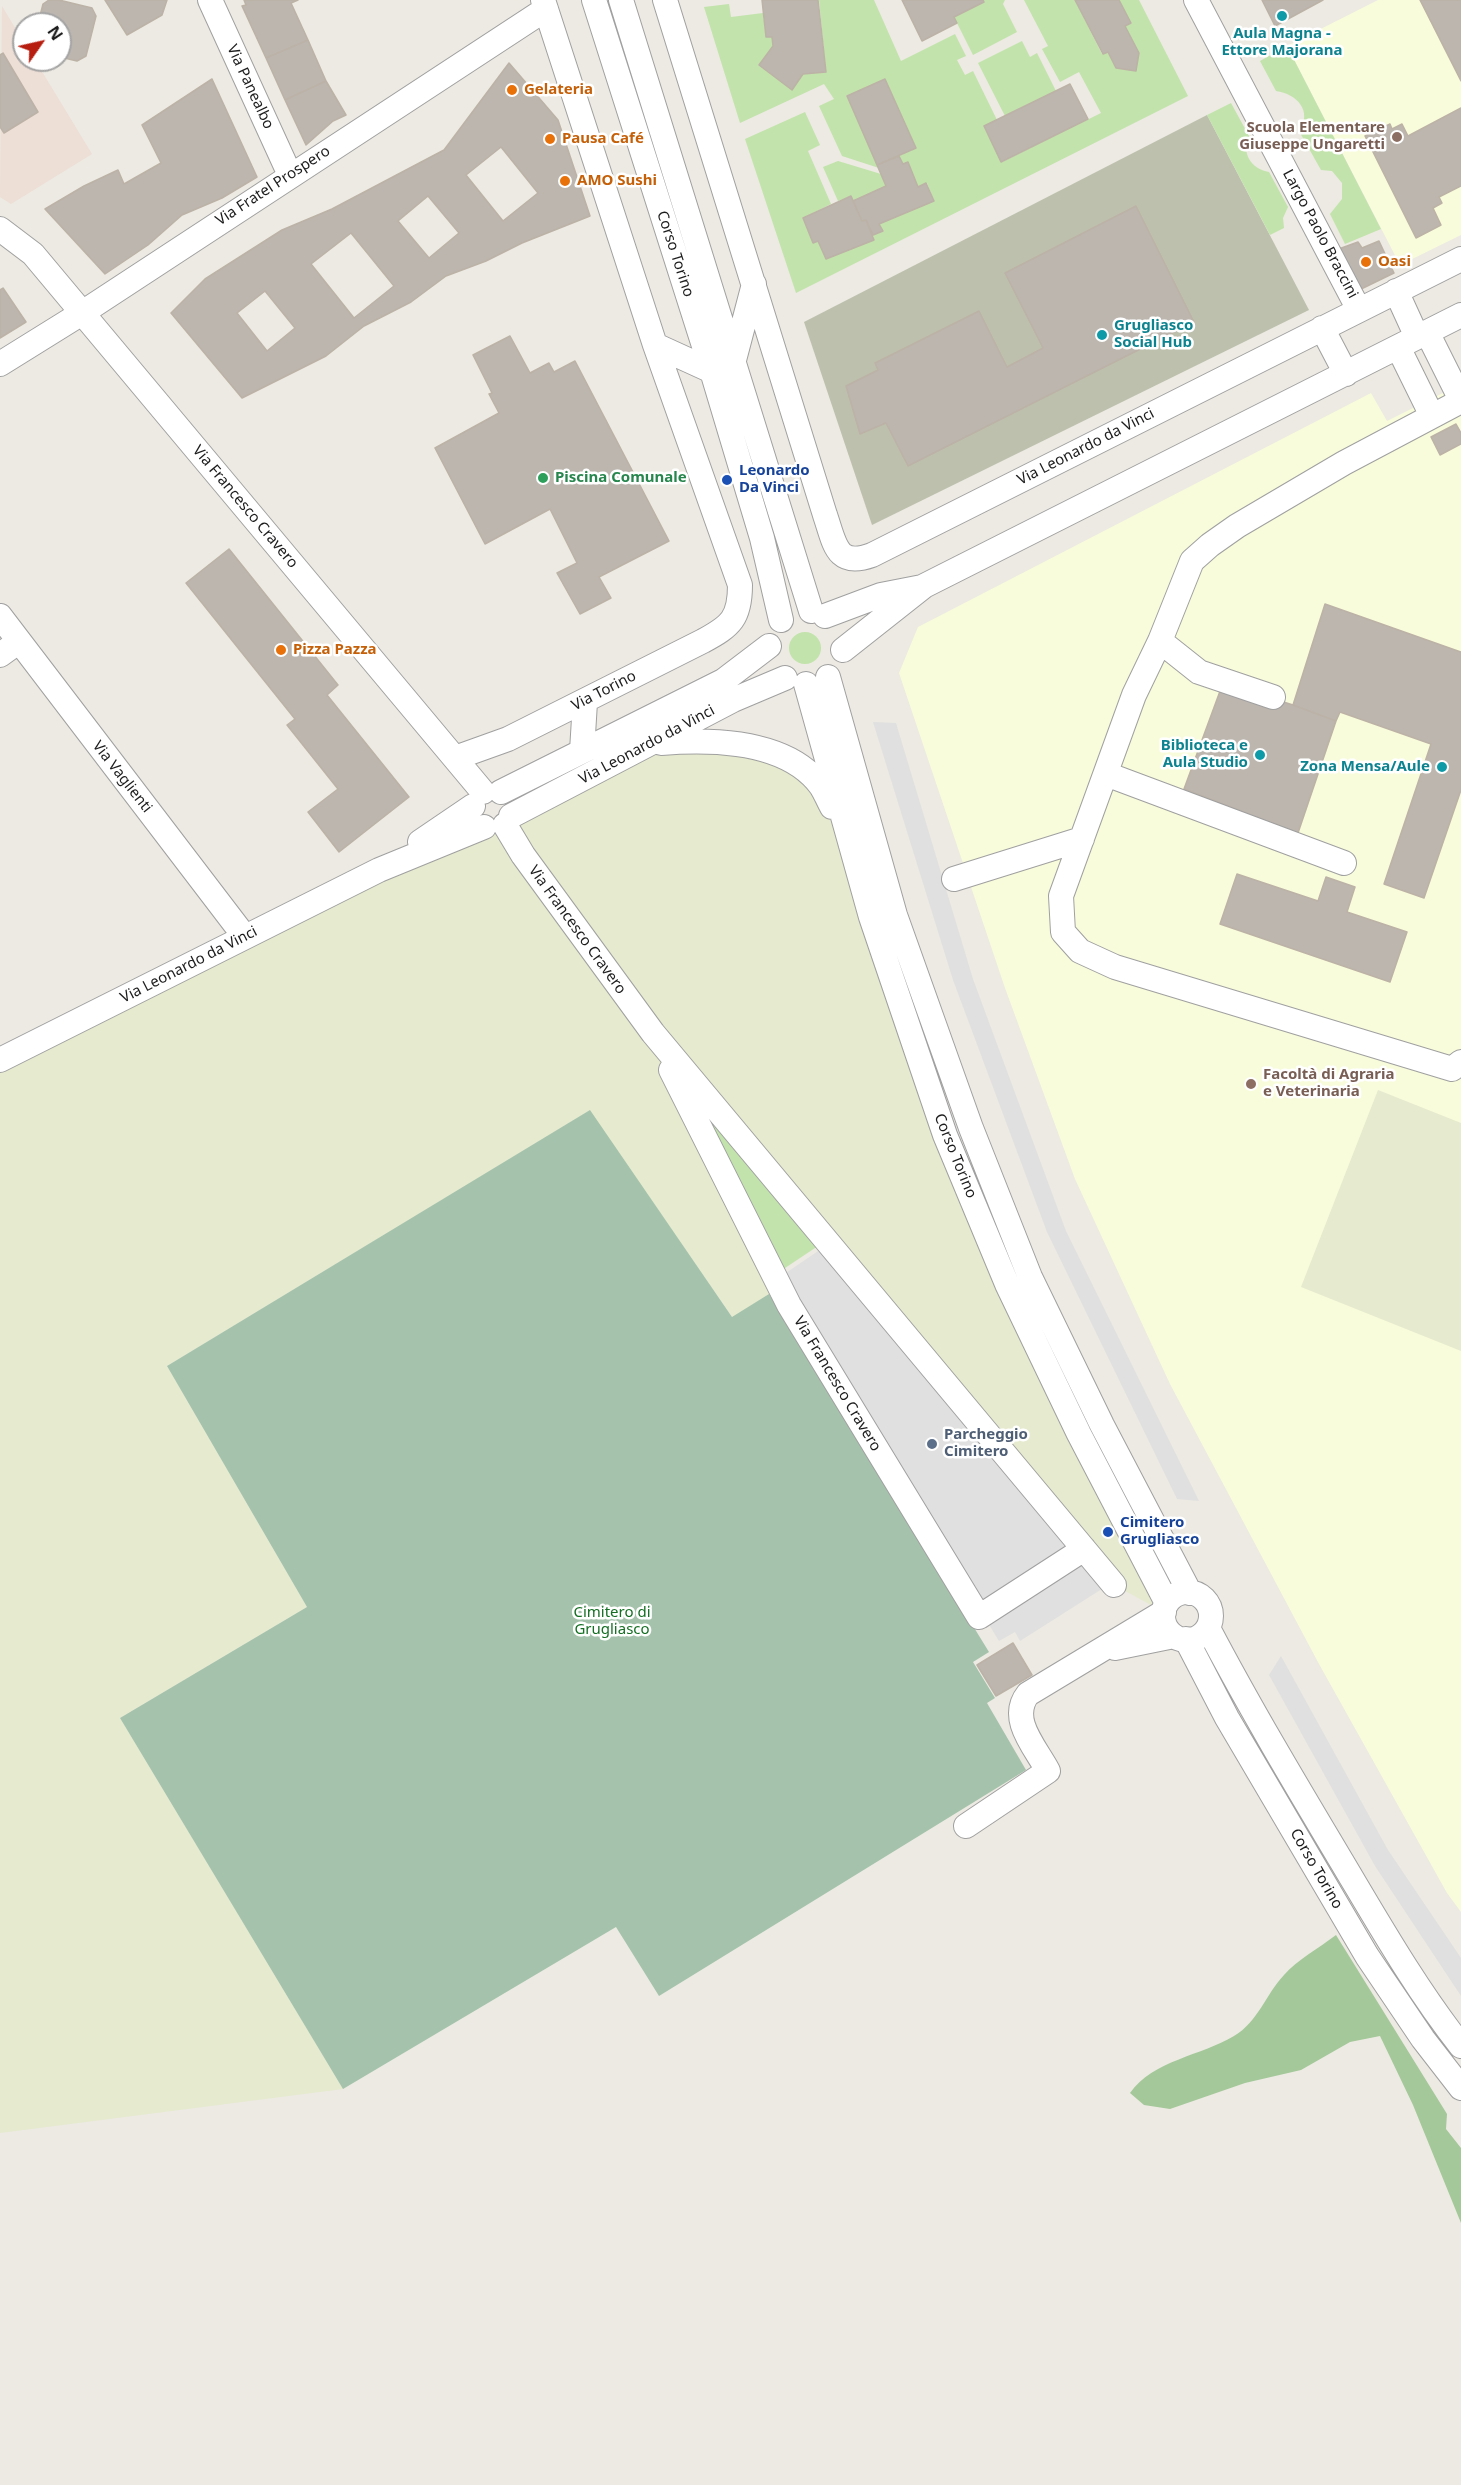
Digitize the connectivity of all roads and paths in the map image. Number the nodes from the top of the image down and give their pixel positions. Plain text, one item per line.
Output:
1 (210, 0) edge
2 (594, 0) edge
3 (621, 0) edge
4 (665, 0) edge
5 (1196, 0) edge
6 (544, 4) edge
7 (290, 175) junction
8 (0, 229) edge
9 (1461, 258) edge
10 (754, 284) junction
11 (1396, 291) junction
12 (1359, 310) junction
13 (82, 313) junction
14 (1461, 315) edge
15 (1322, 328) junction
16 (1414, 339) junction
17 (655, 345) junction
18 (0, 364) edge
19 (723, 367) junction
20 (1346, 374) junction
21 (1461, 400) edge
22 (1432, 416) junction
23 (924, 586) junction
24 (818, 613) junction
25 (0, 616) edge
26 (781, 620) junction
27 (1160, 641) junction
28 (768, 646) junction
29 (9, 649) edge
30 (843, 650) junction
31 (806, 680) junction
32 (1273, 697) dead end
33 (585, 702) junction
34 (647, 744) junction
35 (582, 751) junction
36 (455, 758) junction
37 (1106, 774) junction
38 (493, 810) junction
39 (1082, 839) junction
40 (849, 841) junction
41 (1344, 864) dead end
42 (954, 879) dead end
43 (246, 937) junction
44 (653, 1033) junction
45 (0, 1060) edge
46 (1461, 1062) edge
47 (1084, 1549) junction
48 (1114, 1585) dead end
49 (1190, 1593) junction
50 (1165, 1607) junction
51 (1208, 1628) junction
52 (1180, 1638) junction
53 (1098, 1652) junction
54 (966, 1826) dead end
55 (1461, 2046) edge
56 (1461, 2088) edge

1 - 7 street, Via Panealbo
2 - 19 street, Corso Torino
3 - 19 street, Corso Torino
4 - 10 street
5 - 12 street, Largo Paolo Braccini
6 - 7 street, Via Fratel Prospero
6 - 17 street
7 - 13 street, Via Fratel Prospero
8 - 13 street, Via Francesco Cravero
9 - 11 street, Largo Paolo Braccini
10 - 15 street, Via Leonardo da Vinci
10 - 19 street
11 - 12 street, Largo Paolo Braccini
11 - 16 street
12 - 15 street, Largo Paolo Braccini
13 - 18 street, Via Fratel Prospero
13 - 36 street, Via Francesco Cravero
14 - 16 street
15 - 20 street
16 - 20 street
16 - 21 street
16 - 22 street
17 - 19 street
17 - 33 street, Via Torino
19 - 24 street, Corso Torino
19 - 26 street, Corso Torino
20 - 23 street
21 - 22 street
22 - 27 street
23 - 24 street
23 - 30 street
24 - 26 street
24 - 30 street, Corso Torino
25 - 29 street, Via Vaglienti
26 - 28 street
27 - 32 street
27 - 37 street
28 - 31 street, Corso Torino
28 - 35 street, Via Leonardo da Vinci
29 - 43 street, Via Vaglienti
30 - 31 street
31 - 34 street, Via Leonardo da Vinci
31 - 40 street, Corso Torino
31 - 49 street, Corso Torino
33 - 35 street, Via Leonardo da Vinci
33 - 36 street, Via Torino
34 - 38 street, Via Leonardo da Vinci
34 - 40 street
35 - 38 street, Via Leonardo da Vinci
36 - 38 street, Via Francesco Cravero
37 - 39 street
37 - 41 street
38 - 43 street, Via Leonardo da Vinci
38 - 44 street, Via Francesco Cravero
39 - 42 street
39 - 46 street
40 - 50 street, Corso Torino
43 - 45 street, Via Leonardo da Vinci
44 - 47 street, Via Francesco Cravero
44 - 47 street, Via Francesco Cravero
47 - 48 street, Via Francesco Cravero
49 - 50 street
49 - 51 street, Corso Torino
50 - 52 street, Corso Torino
50 - 53 street
51 - 52 street
51 - 55 street, Corso Torino
52 - 53 street
52 - 56 street, Corso Torino
53 - 54 street

